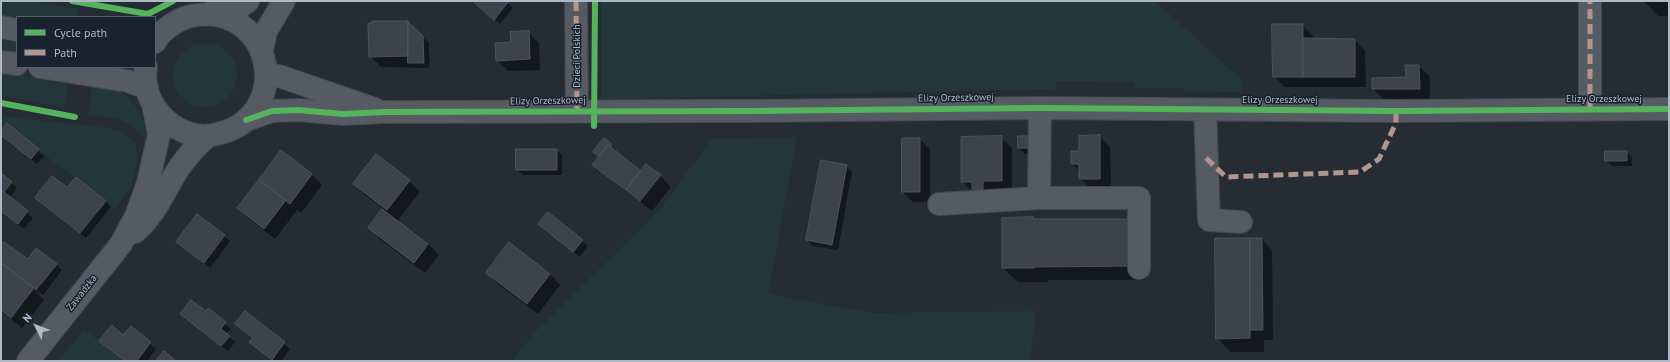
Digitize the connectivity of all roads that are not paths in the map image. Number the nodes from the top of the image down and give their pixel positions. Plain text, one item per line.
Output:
1 (248, 1) edge
2 (284, 1) edge
3 (576, 1) edge
4 (1590, 1) edge
5 (203, 14) junction
6 (1, 27) edge
7 (16, 30) edge
8 (156, 39) edge
9 (262, 50) junction
10 (1, 62) edge
11 (16, 64) edge
12 (46, 68) edge
13 (267, 74) junction
14 (148, 86) edge
15 (1040, 108) junction
16 (1590, 109) junction
17 (1669, 109) edge
18 (1205, 110) junction
19 (577, 111) junction
20 (384, 112) junction
21 (246, 120) junction
22 (208, 136) junction
23 (1039, 198) junction
24 (939, 204) dead end
25 (1241, 222) dead end
26 (120, 244) junction
27 (1139, 268) dead end
28 (28, 361) edge

1 - 5 street
2 - 9 street
3 - 19 street, Dzieci Polskich
4 - 16 street
5 - 8 street
5 - 9 street
6 - 7 street
9 - 13 street
10 - 11 street
12 - 14 street
13 - 20 street, Elizy Orzeszkowej
13 - 21 street
14 - 22 street
14 - 26 street, Zawadzka
15 - 18 street, Elizy Orzeszkowej
15 - 19 street, Elizy Orzeszkowej
15 - 23 street
16 - 17 street, Elizy Orzeszkowej
16 - 18 street, Elizy Orzeszkowej
18 - 25 street
19 - 20 street, Elizy Orzeszkowej
20 - 21 street, Elizy Orzeszkowej
21 - 22 street
22 - 26 street, Zawadzka
23 - 24 street
23 - 27 street
26 - 28 street, Zawadzka

